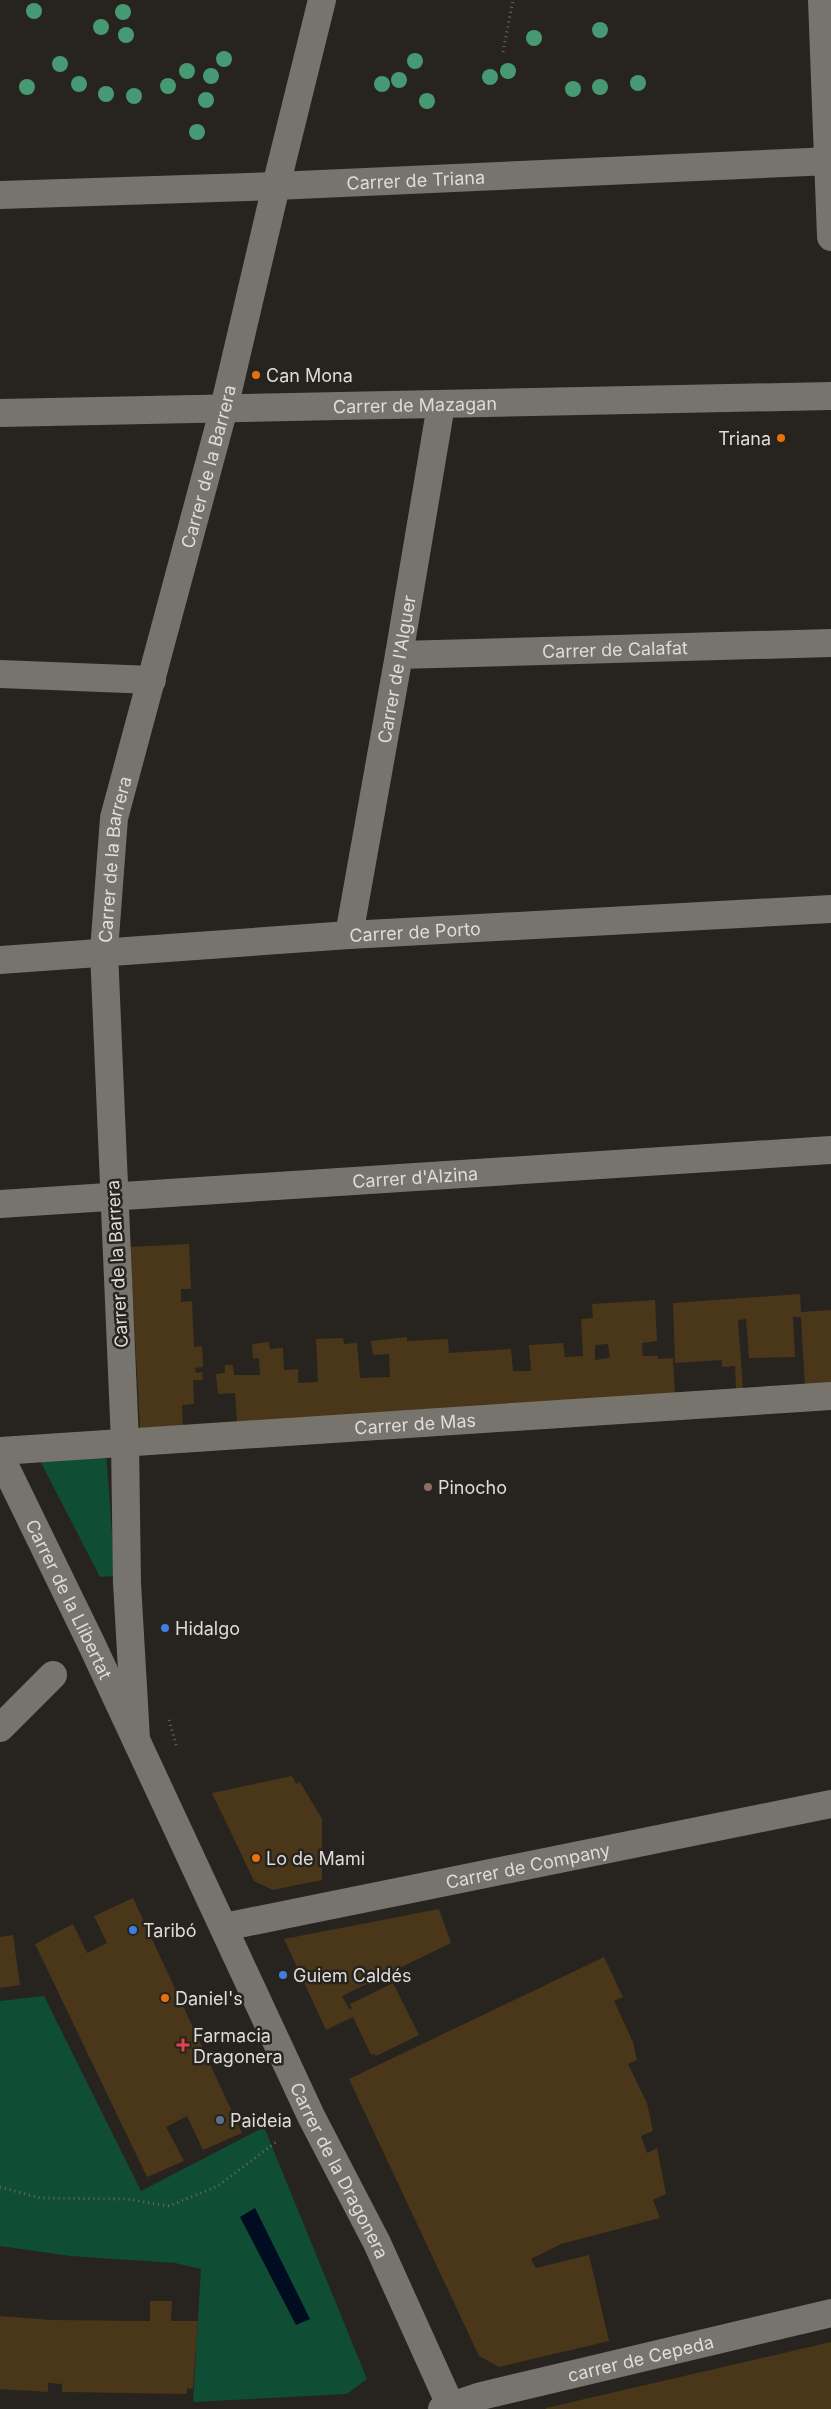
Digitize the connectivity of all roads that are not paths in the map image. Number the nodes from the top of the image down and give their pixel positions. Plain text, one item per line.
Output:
1 (322, 0) edge
2 (822, 0) edge
3 (829, 161) edge
4 (276, 186) junction
5 (0, 195) edge
6 (831, 237) edge
7 (831, 396) edge
8 (441, 405) junction
9 (224, 408) junction
10 (0, 413) edge
11 (831, 643) edge
12 (399, 656) junction
13 (0, 674) edge
14 (152, 680) junction
15 (831, 908) edge
16 (349, 934) junction
17 (104, 951) junction
18 (0, 960) edge
19 (831, 1150) edge
20 (114, 1196) junction
21 (0, 1204) edge
22 (831, 1396) edge
23 (125, 1442) junction
24 (0, 1451) edge
25 (0, 1456) edge
26 (54, 1675) dead end
27 (0, 1728) edge
28 (136, 1744) junction
29 (831, 1804) edge
30 (224, 1926) junction
31 (831, 2313) edge
32 (448, 2408) edge

1 - 4 street, Carrer de la Barrera
2 - 3 street
3 - 4 street, Carrer de Triana
3 - 6 street
4 - 5 street, Carrer de Triana
4 - 9 street, Carrer de la Barrera
7 - 8 street, Carrer de Mazagan
8 - 9 street, Carrer de Mazagan
8 - 12 street, Carrer de l'Alguer
9 - 10 street, Carrer de Mazagan
9 - 14 street, Carrer de la Barrera
11 - 12 street, Carrer de Calafat
12 - 16 street, Carrer de l'Alguer
13 - 14 street
14 - 17 street, Carrer de la Barrera
15 - 16 street, Carrer de Porto
16 - 17 street, Carrer de Porto
17 - 18 street, Carrer de Porto
17 - 20 street, Carrer de la Barrera
19 - 20 street, Carrer d'Alzina
20 - 21 street, Carrer d'Alzina
20 - 23 street, Carrer de la Barrera
22 - 23 street, Carrer de Mas
23 - 24 street, Carrer de Mas
23 - 28 street, Carrer de la Barrera
25 - 28 street, Carrer de la Llibertat
26 - 27 street
28 - 30 street, Carrer de la Dragonera
29 - 30 street, Carrer de Company
30 - 32 street, Carrer de la Dragonera
31 - 32 street, carrer de Cepeda

